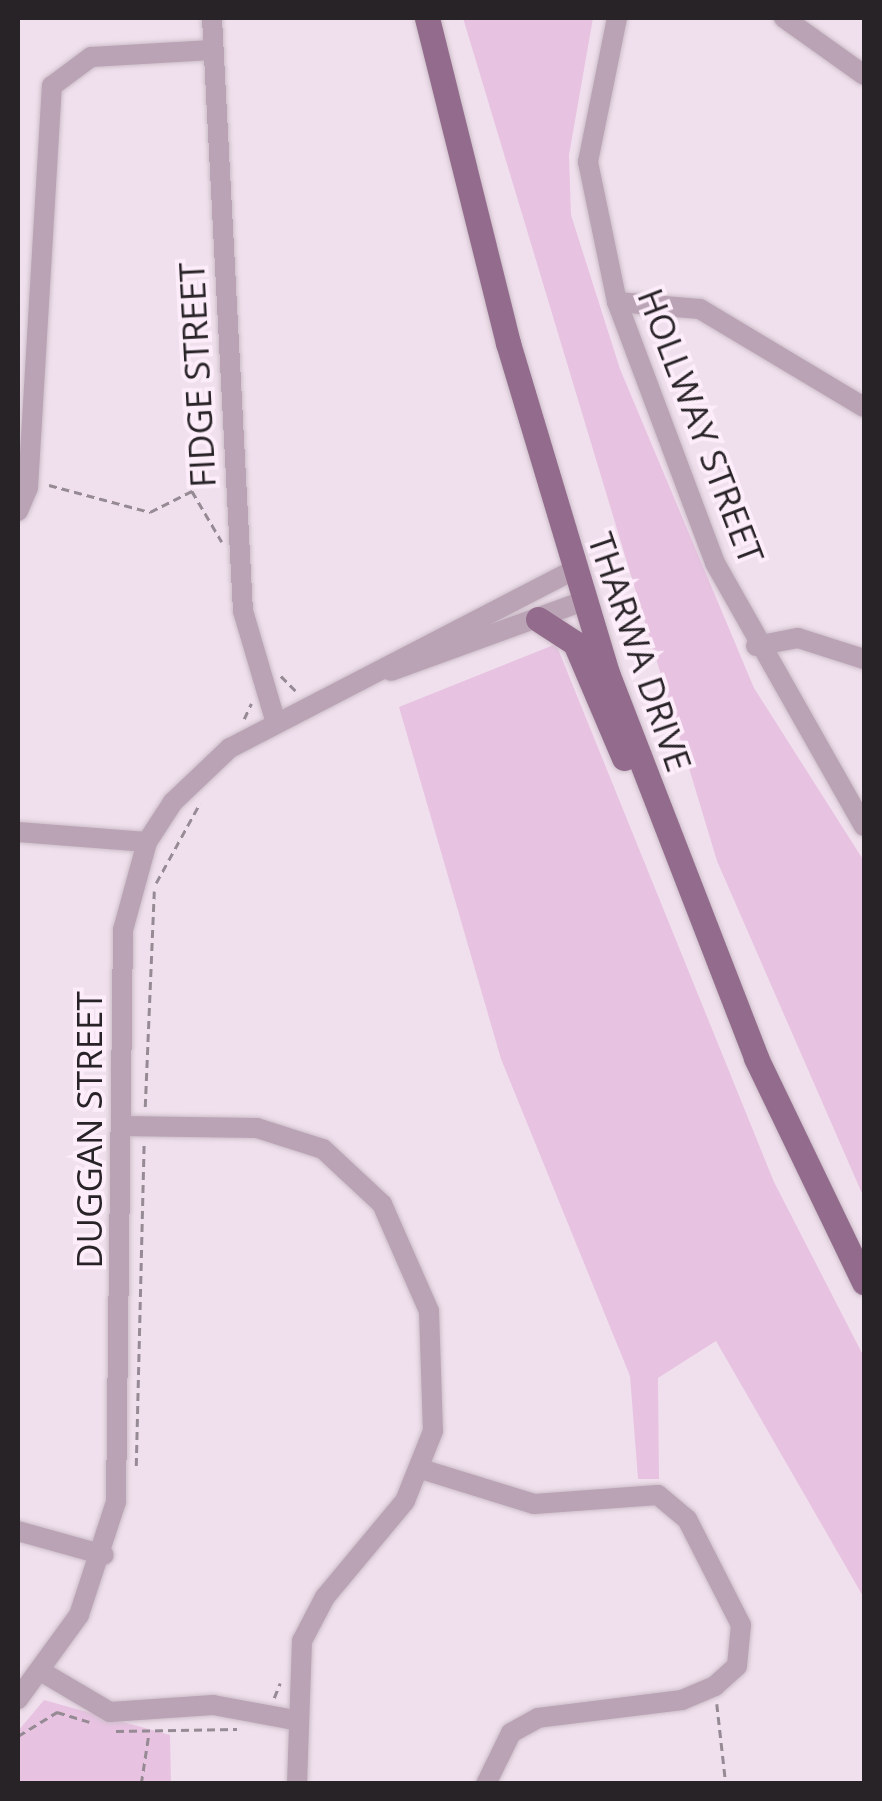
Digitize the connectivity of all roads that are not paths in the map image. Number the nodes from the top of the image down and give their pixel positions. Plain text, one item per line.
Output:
1 (212, 18) edge
2 (426, 18) edge
3 (617, 18) edge
4 (784, 18) edge
5 (212, 50) junction
6 (864, 75) edge
7 (617, 302) junction
8 (864, 407) edge
9 (18, 511) edge
10 (573, 570) junction
11 (241, 586) junction
12 (264, 586) dead end
13 (583, 601) junction
14 (538, 620) junction
15 (756, 646) junction
16 (864, 659) edge
17 (391, 671) junction
18 (276, 724) junction
19 (650, 788) junction
20 (864, 826) edge
21 (18, 832) edge
22 (147, 842) junction
23 (121, 1126) junction
24 (864, 1282) edge
25 (421, 1469) junction
26 (18, 1531) edge
27 (104, 1554) junction
28 (42, 1672) junction
29 (18, 1699) edge
30 (294, 1720) junction
31 (297, 1784) edge
32 (486, 1784) edge

1 - 5 street, FIDGE STREET
2 - 10 main road, THARWA DRIVE
3 - 7 street, HOLLWAY STREET
4 - 6 street
5 - 9 street
5 - 11 street, FIDGE STREET
7 - 8 street
7 - 15 street, HOLLWAY STREET
10 - 13 main road, THARWA DRIVE
10 - 17 street, DUGGAN STREET
11 - 12 street
11 - 18 street, FIDGE STREET
13 - 14 street, DUGGAN STREET
13 - 19 main road, THARWA DRIVE
14 - 17 street, DUGGAN STREET
14 - 19 main road
15 - 16 street
15 - 20 street, HOLLWAY STREET
17 - 18 street, DUGGAN STREET
18 - 22 street, DUGGAN STREET
19 - 24 main road, THARWA DRIVE
21 - 22 street
22 - 23 street, DUGGAN STREET
23 - 25 street
23 - 27 street, DUGGAN STREET
25 - 30 street
25 - 32 street
26 - 27 street
27 - 28 street, DUGGAN STREET
28 - 29 street, DUGGAN STREET
28 - 30 street
30 - 31 street

